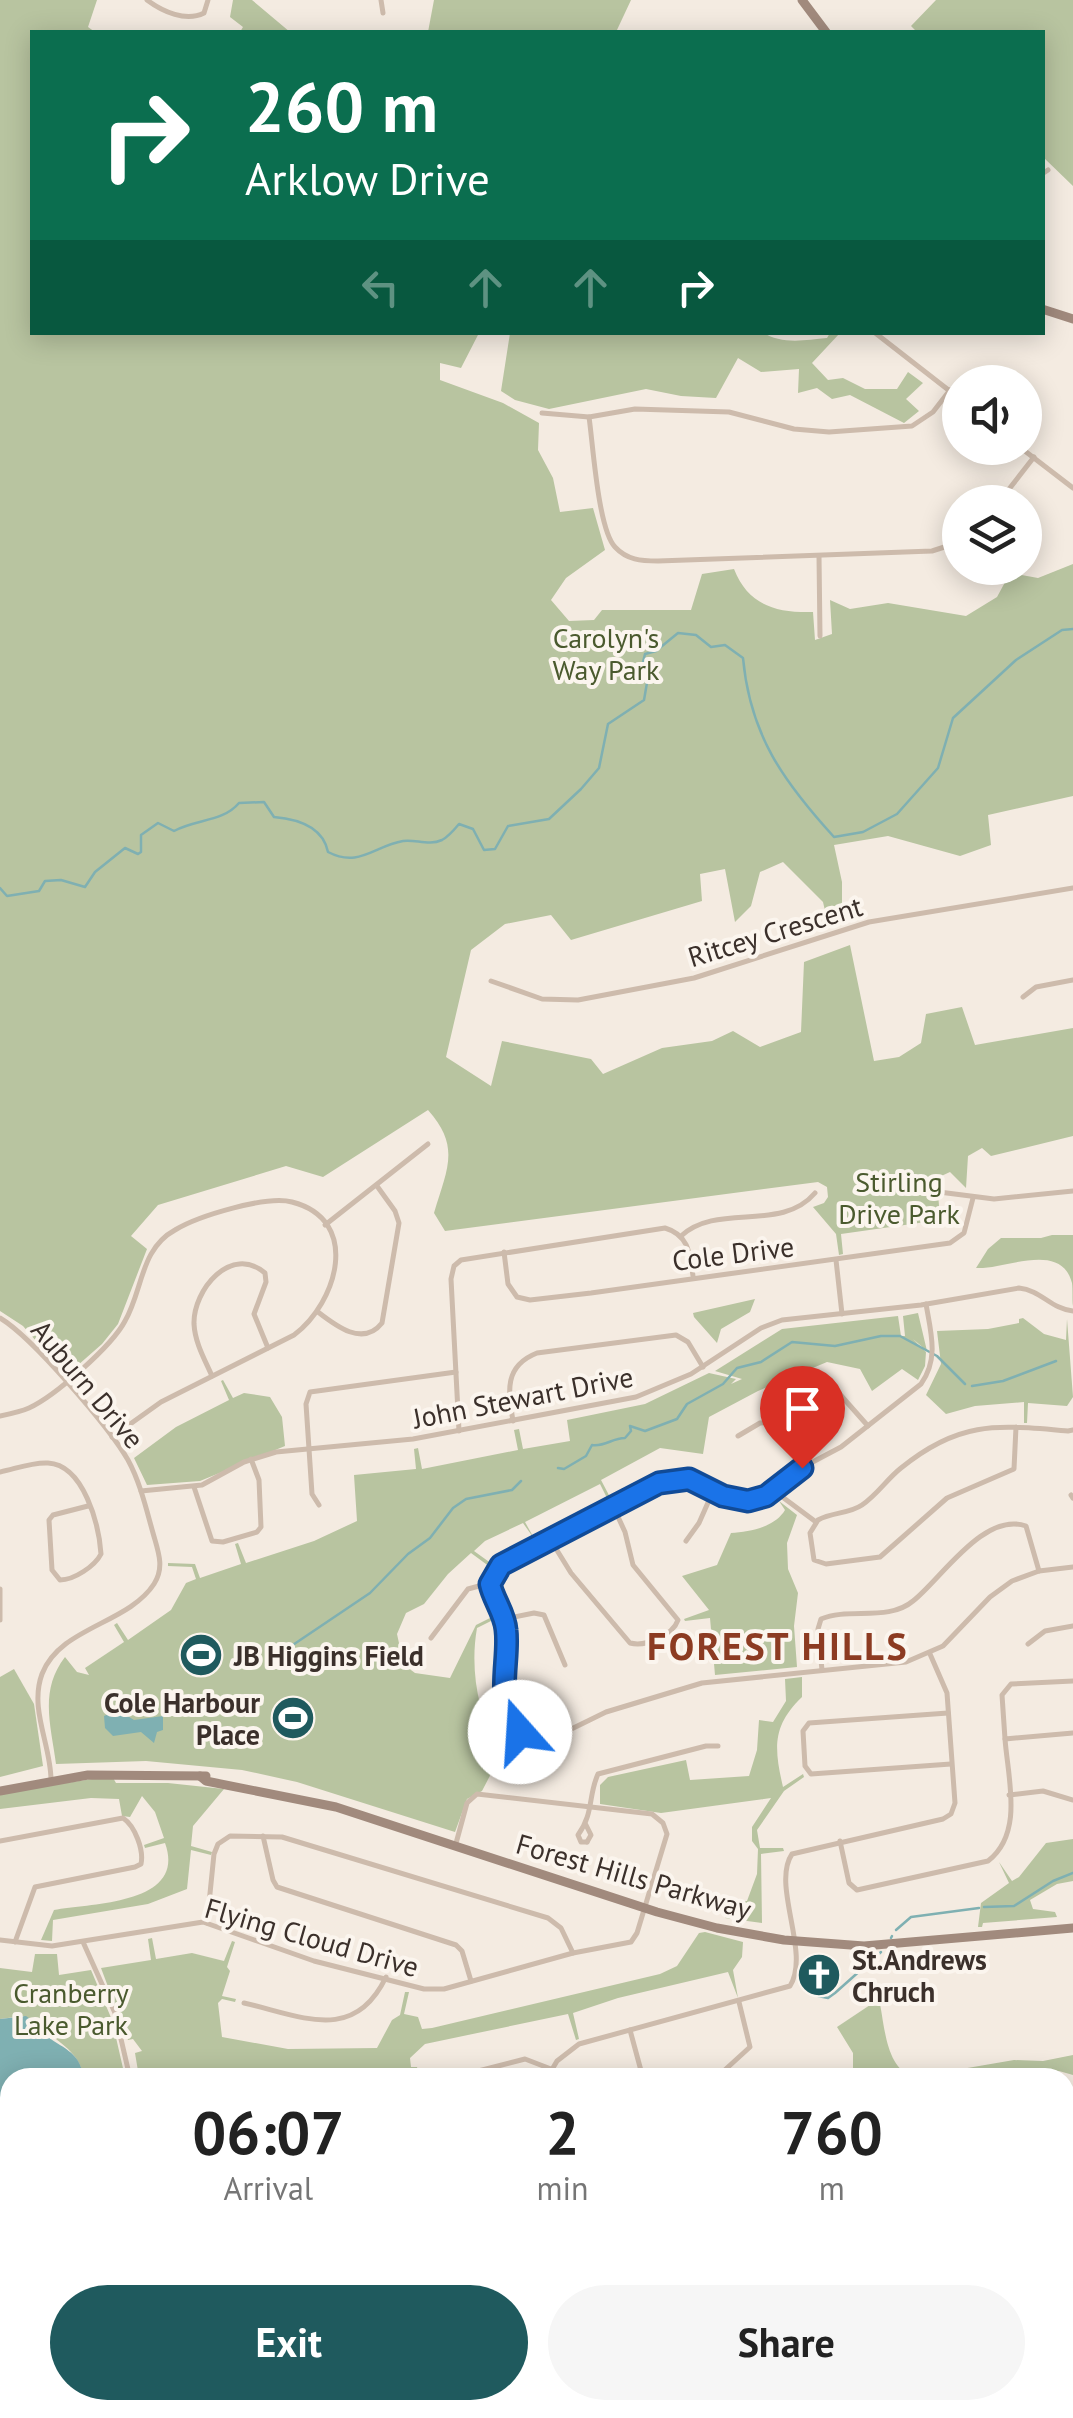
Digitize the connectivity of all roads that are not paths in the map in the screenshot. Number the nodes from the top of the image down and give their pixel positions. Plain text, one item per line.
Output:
1 (147, 0) edge
2 (208, 0) edge
3 (382, 0) edge
4 (802, 0) edge
5 (383, 13) dead end
6 (824, 30) edge
7 (1045, 310) edge
8 (1073, 319) edge
9 (878, 335) edge
10 (942, 384) edge
11 (942, 400) edge
12 (542, 412) dead end
13 (589, 417) junction
14 (1042, 464) edge
15 (1028, 465) edge
16 (1013, 485) edge
17 (1073, 488) edge
18 (942, 548) edge
19 (819, 556) junction
20 (820, 636) dead end
21 (1073, 888) edge
22 (1073, 980) edge
23 (491, 981) dead end
24 (1023, 997) dead end
25 (428, 1144) dead end
26 (377, 1186) junction
27 (1073, 1191) edge
28 (939, 1192) dead end
29 (815, 1193) dead end
30 (973, 1198) junction
31 (325, 1225) junction
32 (681, 1236) junction
33 (504, 1252) junction
34 (836, 1260) junction
35 (693, 1278) junction
36 (926, 1304) junction
37 (318, 1312) junction
38 (1073, 1312) edge
39 (842, 1314) junction
40 (0, 1318) edge
41 (268, 1348) junction
42 (703, 1368) junction
43 (456, 1372) junction
44 (212, 1376) junction
45 (64, 1382) junction
46 (0, 1416) edge
47 (513, 1421) junction
48 (785, 1421) junction
49 (868, 1426) junction
50 (1016, 1427) junction
51 (459, 1430) junction
52 (1073, 1430) edge
53 (738, 1436) dead end
54 (112, 1437) junction
55 (309, 1449) junction
56 (251, 1459) junction
57 (802, 1468) junction
58 (0, 1472) edge
59 (194, 1487) junction
60 (714, 1489) junction
61 (773, 1490) junction
62 (141, 1491) junction
63 (319, 1505) dead end
64 (88, 1506) junction
65 (613, 1506) junction
66 (816, 1522) junction
67 (550, 1538) junction
68 (686, 1541) dead end
69 (1073, 1567) edge
70 (1039, 1572) junction
71 (490, 1584) junction
72 (0, 1589) edge
73 (0, 1620) edge
74 (504, 1620) junction
75 (1073, 1626) edge
76 (431, 1638) dead end
77 (1028, 1644) dead end
78 (930, 1654) junction
79 (566, 1665) dead end
80 (822, 1670) junction
81 (1073, 1680) edge
82 (948, 1713) junction
83 (1073, 1733) edge
84 (1005, 1739) junction
85 (718, 1746) dead end
86 (951, 1764) junction
87 (51, 1780) junction
88 (0, 1790) edge
89 (1009, 1795) junction
90 (1073, 1800) edge
91 (592, 1808) junction
92 (586, 1825) dead end
93 (263, 1836) junction
94 (0, 1841) edge
95 (840, 1841) junction
96 (455, 1846) junction
97 (645, 1908) junction
98 (207, 1923) junction
99 (1073, 1928) edge
100 (0, 1940) edge
101 (794, 1941) junction
102 (15, 1942) junction
103 (83, 1942) junction
104 (574, 1953) junction
105 (386, 1977) junction
106 (471, 1981) junction
107 (739, 2002) junction
108 (244, 2003) dead end
109 (630, 2030) junction
110 (128, 2068) edge
111 (490, 2068) edge
112 (549, 2068) edge
113 (552, 2068) edge
114 (640, 2068) edge
115 (727, 2068) edge
116 (0, 2402) edge
117 (0, 2411) edge

1 - 2 street
3 - 5 street
4 - 6 main road
7 - 8 main road
9 - 10 street
11 - 13 street
12 - 13 street
13 - 19 street
14 - 17 street
15 - 16 street
18 - 19 street
19 - 20 street
21 - 23 street, Ritcey Crescent
22 - 24 street
25 - 26 street
26 - 31 street
26 - 37 street
27 - 30 street
28 - 30 street
29 - 32 street
30 - 34 street, Cole Drive
31 - 37 street
31 - 45 street
32 - 33 street
32 - 35 street
33 - 35 street, Cole Drive
33 - 43 street
34 - 35 street, Cole Drive
34 - 39 street
36 - 38 street, John Stewart Drive
36 - 39 street, John Stewart Drive
36 - 49 street
37 - 41 street
39 - 42 street, John Stewart Drive
40 - 45 street, Auburn Drive
41 - 44 street
41 - 44 street
42 - 47 street, John Stewart Drive
42 - 47 street
43 - 51 street
43 - 55 street
44 - 54 street
45 - 46 street
45 - 54 street, Auburn Drive
47 - 51 street, John Stewart Drive
48 - 49 street
48 - 53 street
48 - 57 street
49 - 57 street
50 - 52 street
50 - 66 street
50 - 66 street
51 - 55 street, John Stewart Drive
54 - 62 street, Auburn Drive
55 - 56 street, John Stewart Drive
55 - 63 street
56 - 59 street, John Stewart Drive
56 - 59 street
57 - 61 street
58 - 64 street
59 - 62 street, John Stewart Drive
60 - 61 street
60 - 65 street
60 - 68 street
61 - 66 street
62 - 87 street, Auburn Drive
64 - 64 street
65 - 67 street
65 - 67 street
67 - 71 street
69 - 70 street
70 - 78 street
70 - 80 street
71 - 74 street
71 - 76 street
72 - 73 street
74 - 79 street
74 - 80 street
75 - 77 street
78 - 80 street
78 - 82 street
81 - 84 street
82 - 86 street
82 - 86 street
83 - 84 street
84 - 89 street
85 - 91 street
86 - 95 street
87 - 88 main road, Forest Hills Parkway
87 - 96 main road, Forest Hills Parkway
89 - 90 street
89 - 95 street
91 - 92 street
91 - 96 street
91 - 97 street
93 - 98 street
93 - 104 street
93 - 106 street
94 - 102 street
95 - 101 street
96 - 97 main road, Forest Hills Parkway
97 - 101 main road, Forest Hills Parkway
97 - 104 street, Flying Cloud Drive
98 - 103 street, Flying Cloud Drive
98 - 105 street, Flying Cloud Drive
99 - 101 main road, Forest Hills Parkway
100 - 102 street, Flying Cloud Drive
101 - 107 street
102 - 103 street, Flying Cloud Drive
103 - 110 street
104 - 106 street, Flying Cloud Drive
105 - 106 street, Flying Cloud Drive
105 - 108 street
107 - 109 street
107 - 115 street
109 - 113 street
109 - 114 street
111 - 112 street
116 - 117 street

